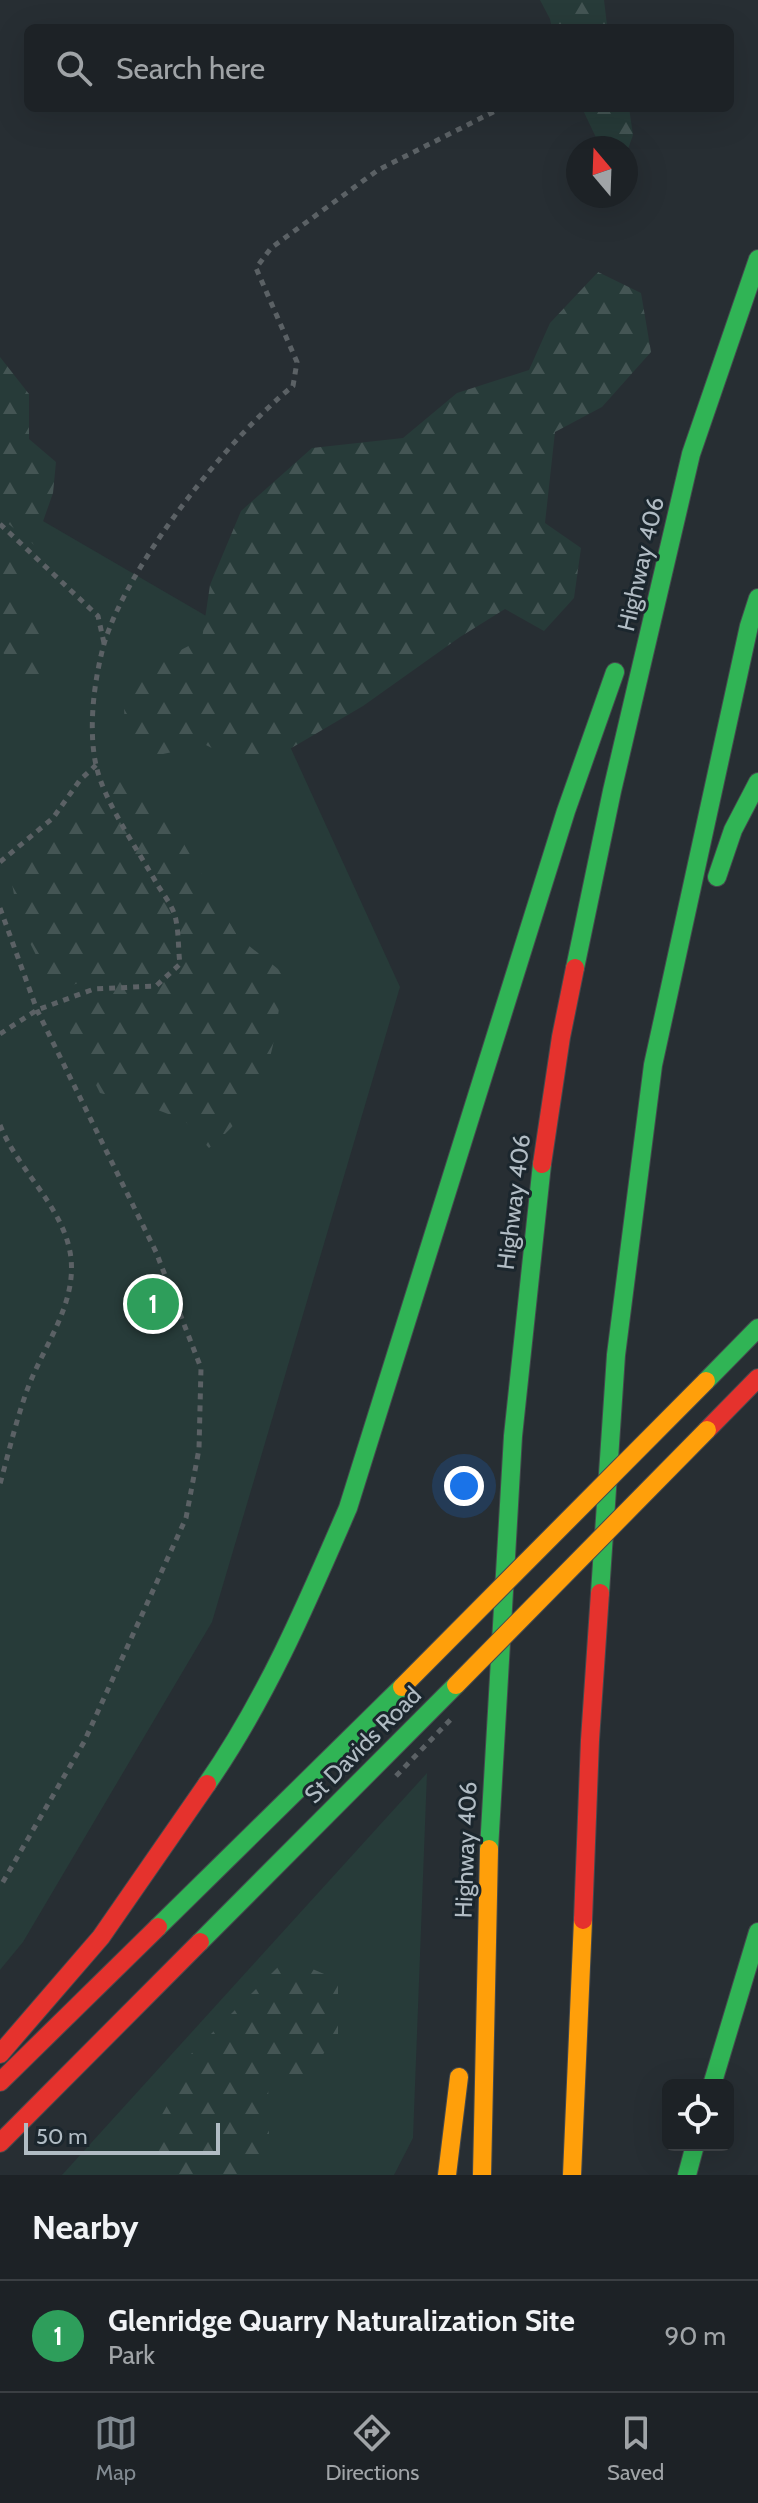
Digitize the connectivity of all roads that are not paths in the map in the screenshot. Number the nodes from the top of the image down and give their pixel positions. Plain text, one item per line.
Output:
1 (758, 259) edge
2 (691, 454) junction
3 (758, 598) edge
4 (634, 618) dead end
5 (623, 648) dead end
6 (758, 782) edge
7 (713, 889) dead end
8 (703, 918) dead end
9 (653, 1065) junction
10 (758, 1328) edge
11 (758, 1378) edge
12 (490, 1816) junction
13 (758, 1932) edge
14 (468, 2002) dead end
15 (0, 2054) edge
16 (460, 2065) dead end
17 (714, 2079) edge
18 (0, 2082) edge
19 (0, 2143) edge
20 (693, 2151) edge
21 (447, 2175) edge
22 (482, 2175) edge
23 (572, 2175) edge
24 (687, 2175) edge

1 - 2 main road, Highway 406
2 - 4 main road
2 - 12 main road, Highway 406
3 - 9 main road
5 - 15 main road
6 - 7 main road
8 - 9 main road
9 - 23 main road
10 - 18 main road, St Davids Road, bridge
11 - 19 main road, St Davids Road, bridge
12 - 14 main road
12 - 22 main road, Highway 406
13 - 17 main road
16 - 21 main road
20 - 24 main road

